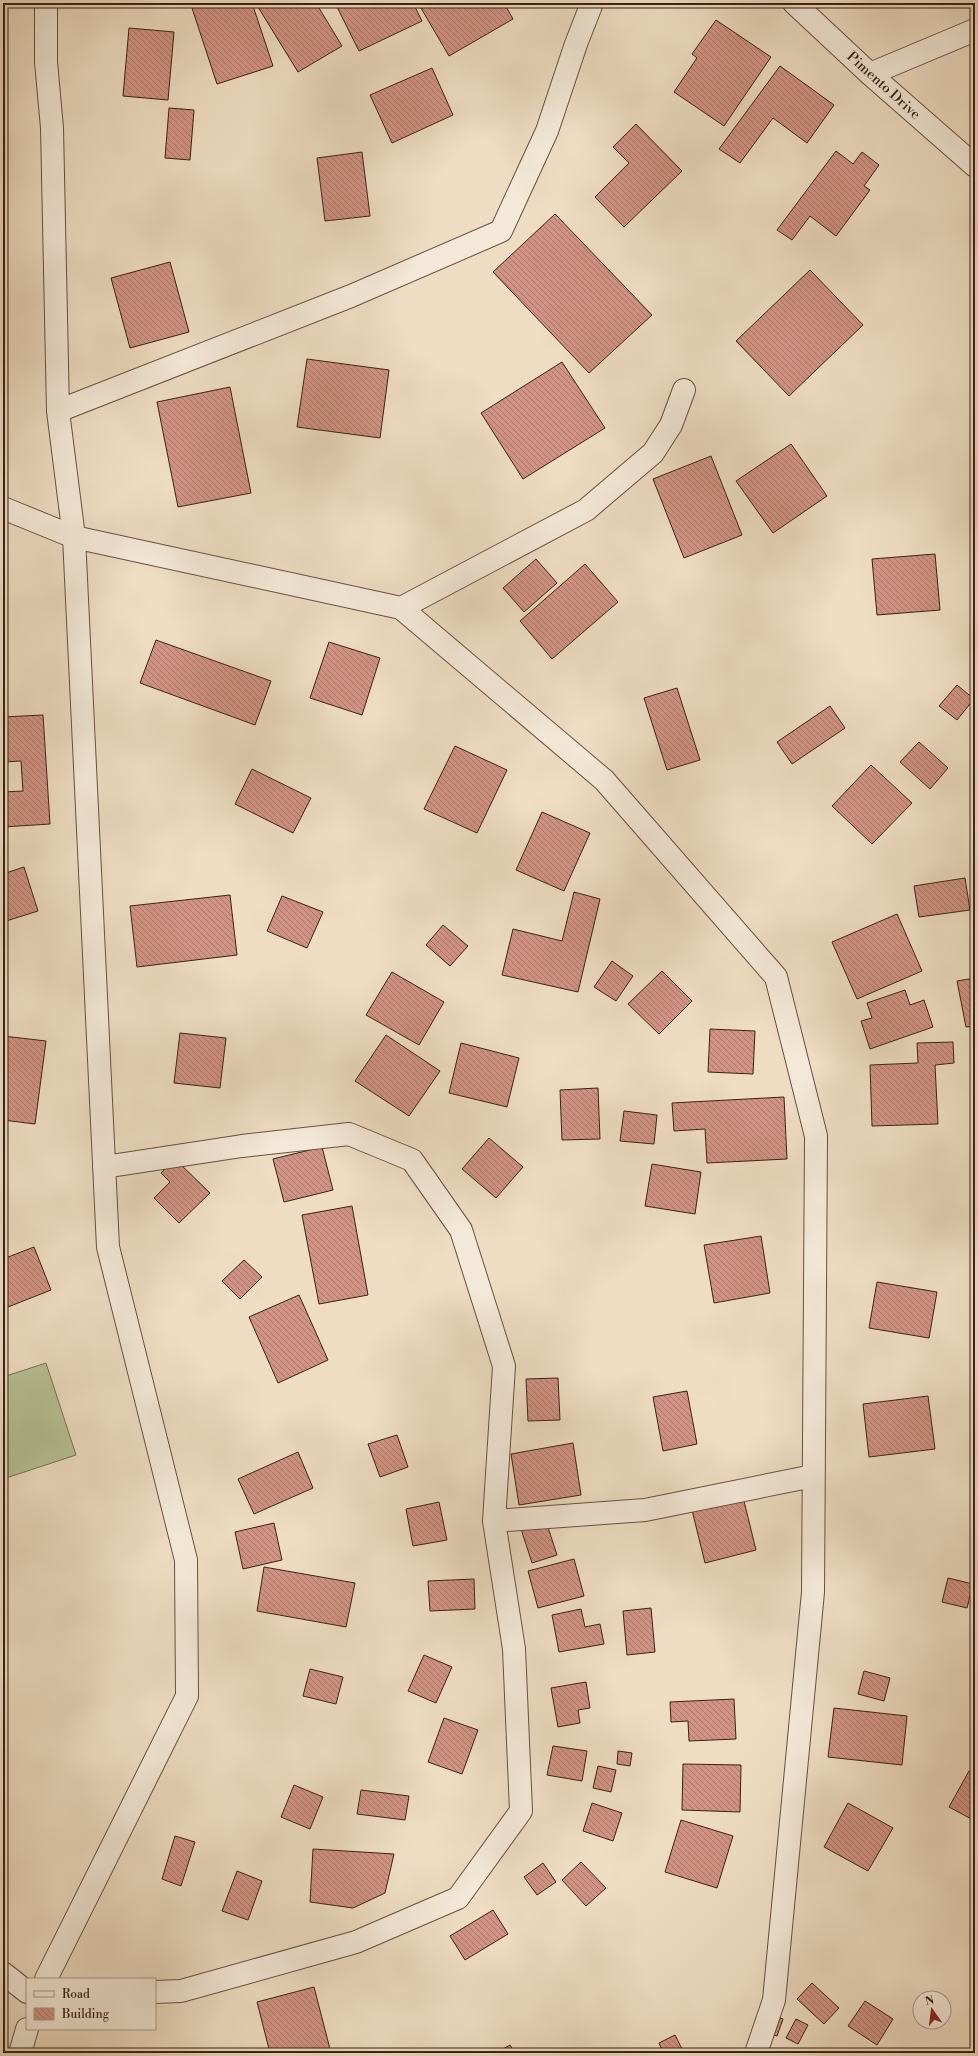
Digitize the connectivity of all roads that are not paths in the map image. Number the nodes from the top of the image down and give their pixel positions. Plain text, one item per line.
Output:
1 (46, 3) edge
2 (592, 3) edge
3 (794, 3) edge
4 (975, 30) edge
5 (870, 74) junction
6 (975, 166) edge
7 (684, 390) dead end
8 (58, 411) junction
9 (3, 508) edge
10 (74, 537) junction
11 (401, 608) junction
12 (104, 1167) junction
13 (813, 1476) junction
14 (494, 1521) junction
15 (3, 1973) edge
16 (46, 1978) edge
17 (26, 1991) edge
18 (156, 1992) edge
19 (27, 2030) edge
20 (20, 2053) edge
21 (756, 2053) edge

1 - 8 street
2 - 8 street
3 - 5 street, Pimento Drive
4 - 5 street
5 - 6 street, Pimento Drive
7 - 11 street
8 - 10 street
9 - 10 street
10 - 11 street
10 - 12 street
11 - 13 street
12 - 14 street
12 - 16 street
13 - 14 street
13 - 21 street
14 - 18 street
15 - 17 street
19 - 20 street

